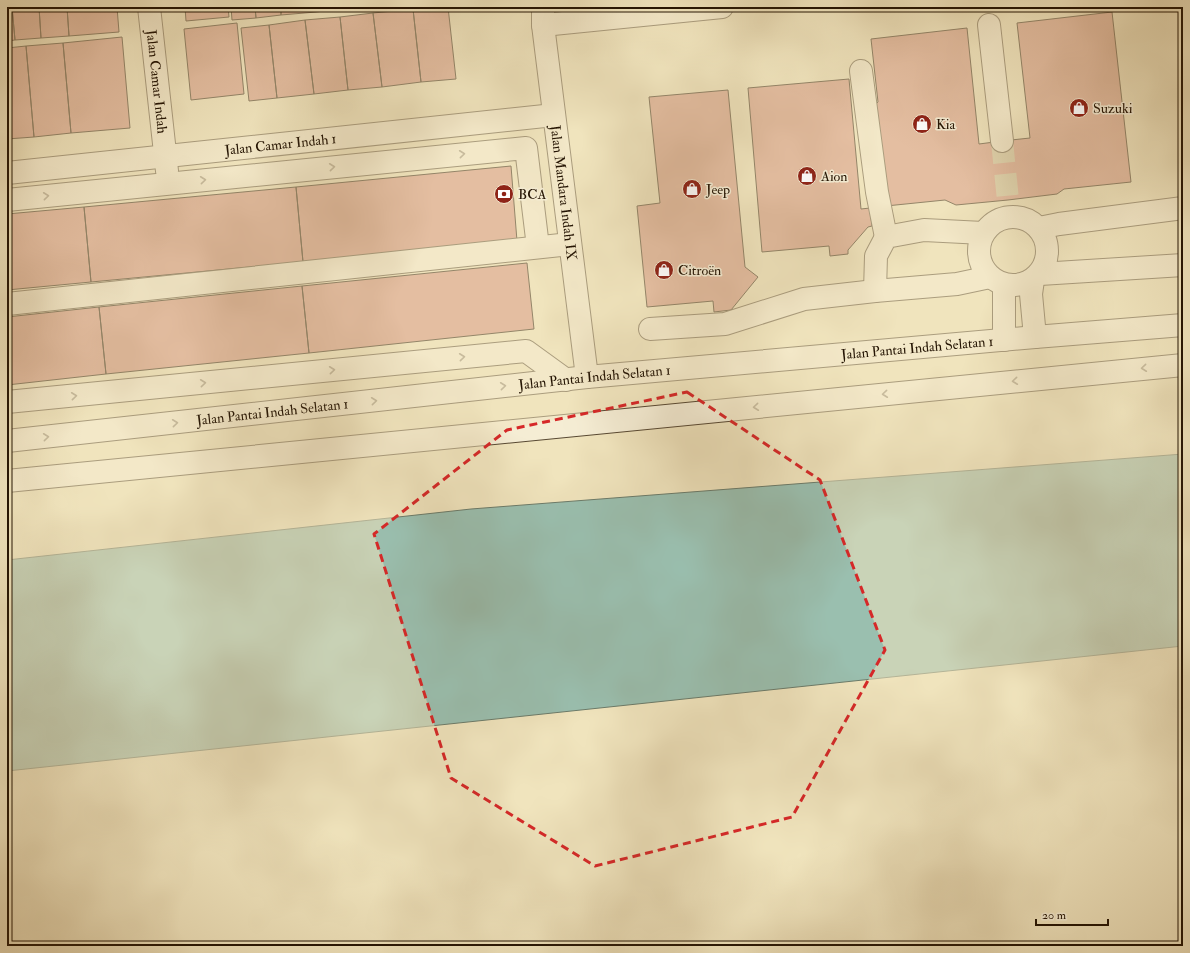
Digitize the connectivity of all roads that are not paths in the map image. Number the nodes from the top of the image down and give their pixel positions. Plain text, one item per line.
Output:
1 (149, 7) edge
2 (722, 7) edge
3 (543, 16) edge
4 (989, 25) dead end
5 (861, 71) dead end
6 (554, 115) junction
7 (503, 121) junction
8 (1002, 141) tunnel mouth
9 (487, 151) junction
10 (166, 156) junction
11 (7, 173) edge
12 (169, 184) junction
13 (7, 200) edge
14 (1183, 208) edge
15 (1039, 228) junction
16 (983, 233) junction
17 (886, 237) junction
18 (570, 244) junction
19 (538, 247) junction
20 (1183, 265) edge
21 (1036, 277) junction
22 (997, 281) junction
23 (875, 292) junction
24 (7, 304) edge
25 (1183, 325) edge
26 (650, 329) dead end
27 (1035, 337) junction
28 (1004, 340) junction
29 (1183, 365) edge
30 (576, 378) junction
31 (7, 402) edge
32 (7, 441) edge
33 (7, 481) edge

1 - 10 street, Jalan Camar Indah
2 - 3 street
3 - 6 street, Jalan Mandara Indah IX
4 - 8 street
5 - 17 street
6 - 7 street, Jalan Camar Indah 1
6 - 18 street, Jalan Mandara Indah IX
7 - 9 street
7 - 10 street, Jalan Camar Indah 1
12 -> 9 street
9 - 19 street
10 - 11 street, Jalan Camar Indah 1
10 - 12 street, Jalan Camar Indah
13 -> 12 street
14 - 15 street
15 - 16 street
15 - 21 street
16 - 17 street
16 - 22 street
17 - 23 street
18 - 19 street
18 - 30 street, Jalan Mandara Indah IX
19 - 24 street
20 - 21 street
21 - 22 street
21 - 27 street
22 - 23 street
22 - 28 street
23 - 26 street
25 - 27 street, Jalan Pantai Indah Selatan 1
27 - 28 street, Jalan Pantai Indah Selatan 1
28 - 30 street, Jalan Pantai Indah Selatan 1
29 -> 33 street
31 -> 30 street
32 -> 30 street, Jalan Pantai Indah Selatan 1

